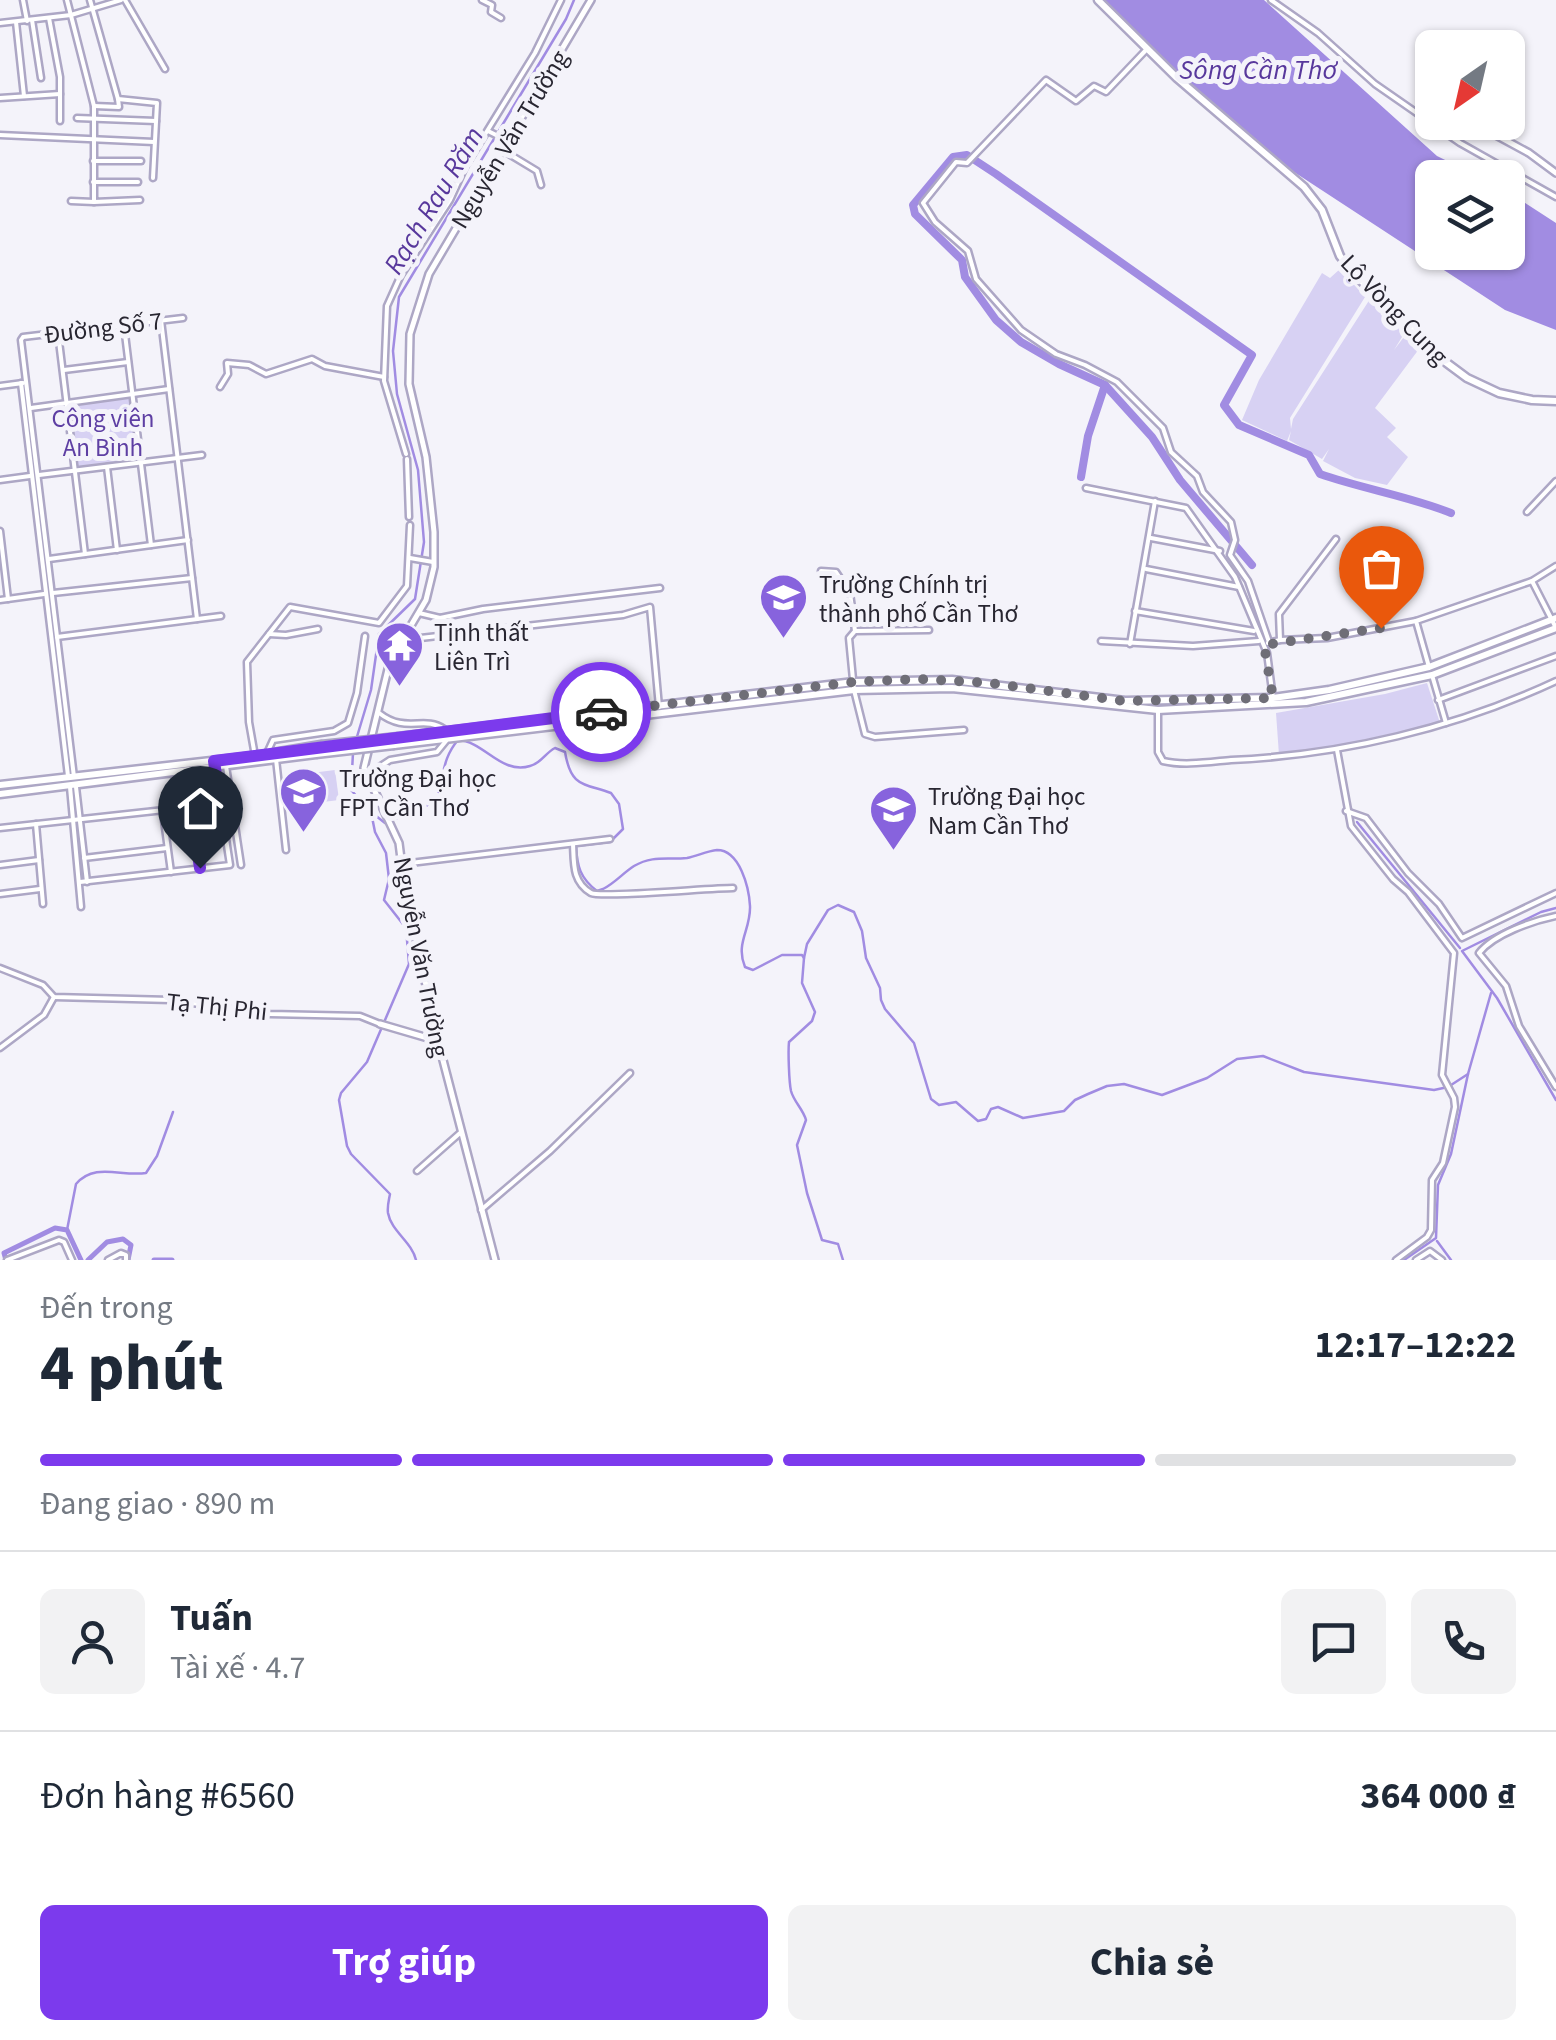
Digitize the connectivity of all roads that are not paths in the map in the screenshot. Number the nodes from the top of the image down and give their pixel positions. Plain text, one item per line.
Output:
1 (23, 0) edge
2 (67, 0) edge
3 (90, 0) edge
4 (123, 0) edge
5 (482, 0) edge
6 (560, 0) edge
7 (591, 0) edge
8 (1098, 0) edge
9 (1271, 0) edge
10 (92, 9) junction
11 (0, 12) edge
12 (70, 15) junction
13 (49, 18) junction
14 (501, 18) dead end
15 (29, 20) junction
16 (16, 22) junction
17 (1, 23) edge
18 (1146, 50) junction
19 (165, 69) dead end
20 (41, 78) dead end
21 (60, 94) junction
22 (24, 96) junction
23 (0, 98) edge
24 (118, 99) junction
25 (94, 106) junction
26 (1415, 112) edge
27 (77, 118) dead end
28 (94, 119) junction
29 (60, 121) dead end
30 (156, 121) junction
31 (489, 131) junction
32 (0, 134) edge
33 (93, 140) junction
34 (1458, 140) edge
35 (1506, 140) edge
36 (154, 142) junction
37 (508, 142) junction
38 (504, 151) junction
39 (141, 161) dead end
40 (93, 162) junction
41 (1556, 172) edge
42 (154, 178) dead end
43 (93, 182) junction
44 (138, 182) dead end
45 (541, 185) dead end
46 (1556, 196) edge
47 (140, 200) dead end
48 (71, 201) dead end
49 (94, 202) junction
50 (183, 318) dead end
51 (161, 320) junction
52 (124, 325) junction
53 (58, 333) junction
54 (128, 362) junction
55 (63, 370) junction
56 (384, 377) junction
57 (25, 383) junction
58 (0, 386) edge
59 (220, 387) dead end
60 (169, 389) junction
61 (132, 394) junction
62 (1556, 401) edge
63 (67, 403) junction
64 (31, 408) junction
65 (202, 455) dead end
66 (178, 458) junction
67 (141, 463) junction
68 (108, 467) junction
69 (75, 471) junction
70 (35, 476) junction
71 (0, 480) edge
72 (1556, 480) edge
73 (1086, 488) dead end
74 (1155, 501) junction
75 (1527, 512) dead end
76 (409, 517) dead end
77 (410, 525) dead end
78 (0, 531) edge
79 (1149, 538) junction
80 (1336, 538) dead end
81 (188, 540) junction
82 (151, 545) junction
83 (117, 550) junction
84 (1220, 551) junction
85 (85, 554) junction
86 (412, 558) junction
87 (49, 559) junction
88 (431, 561) junction
89 (2, 563) edge
90 (1556, 566) edge
91 (1143, 569) junction
92 (821, 570) dead end
93 (192, 578) junction
94 (1532, 581) junction
95 (660, 588) dead end
96 (1239, 588) junction
97 (49, 594) junction
98 (8, 598) junction
99 (0, 600) edge
100 (1135, 611) junction
101 (419, 613) junction
102 (221, 616) dead end
103 (197, 618) junction
104 (1416, 621) junction
105 (1555, 623) edge
106 (318, 629) dead end
107 (930, 630) dead end
108 (856, 632) junction
109 (1256, 632) junction
110 (268, 634) junction
111 (365, 636) dead end
112 (55, 637) junction
113 (403, 640) junction
114 (1280, 640) junction
115 (1101, 642) dead end
116 (1264, 642) junction
117 (1130, 644) junction
118 (1556, 656) edge
119 (1431, 671) junction
120 (1556, 680) edge
121 (854, 686) junction
122 (1438, 700) junction
123 (1273, 701) junction
124 (1124, 704) junction
125 (1197, 706) junction
126 (659, 709) junction
127 (1158, 710) junction
128 (377, 712) junction
129 (1446, 723) junction
130 (964, 730) dead end
131 (448, 735) junction
132 (396, 741) junction
133 (1337, 750) junction
134 (268, 754) junction
135 (255, 756) junction
136 (276, 760) junction
137 (214, 764) junction
138 (226, 766) junction
139 (367, 776) junction
140 (72, 781) junction
141 (0, 785) edge
142 (0, 794) edge
143 (220, 804) junction
144 (191, 807) junction
145 (162, 810) junction
146 (1346, 812) junction
147 (76, 820) junction
148 (36, 824) junction
149 (0, 828) edge
150 (610, 839) dead end
151 (573, 844) junction
152 (168, 848) junction
153 (286, 850) dead end
154 (84, 858) junction
155 (40, 860) junction
156 (402, 864) junction
157 (0, 865) edge
158 (241, 865) dead end
159 (200, 868) junction
160 (170, 872) junction
161 (84, 882) junction
162 (42, 888) junction
163 (734, 888) dead end
164 (1556, 893) edge
165 (0, 894) edge
166 (44, 904) dead end
167 (81, 907) dead end
168 (1556, 916) edge
169 (0, 968) edge
170 (54, 997) junction
171 (382, 1024) joint
172 (438, 1041) junction
173 (0, 1048) edge
174 (630, 1073) dead end
175 (1556, 1088) edge
176 (460, 1132) junction
177 (417, 1171) dead end
178 (480, 1210) junction
179 (1425, 1240) junction
180 (1432, 1250) junction
181 (6, 1260) edge
182 (72, 1260) edge
183 (108, 1260) edge
184 (126, 1260) edge
185 (495, 1260) edge
186 (1396, 1260) edge
187 (1416, 1260) edge
188 (1442, 1260) edge

1 - 15 street
2 - 12 street
3 - 10 street
4 - 10 street
4 - 19 street
5 - 14 street
6 - 31 street
7 - 37 street, Nguyễn Văn Trường
8 - 18 main road, Lộ Vòng Cung
9 - 26 street
10 - 12 street
10 - 24 street
11 - 17 street
12 - 13 street
12 - 25 street
13 - 15 street
13 - 21 street
15 - 16 street
15 - 20 street
16 - 17 street
16 - 22 street
18 - 62 main road, Lộ Vòng Cung
18 - 116 street
21 - 22 street
21 - 29 street
22 - 23 street
24 - 25 street
24 - 30 street
25 - 28 street
27 - 28 street
28 - 30 street
28 - 33 street
30 - 36 street
31 - 37 street
31 - 56 street
32 - 33 street
33 - 36 street
33 - 40 street
34 - 46 street
35 - 41 street
36 - 42 street
37 - 38 street, Nguyễn Văn Trường
38 - 45 street
38 - 88 street, Nguyễn Văn Trường
39 - 40 street
40 - 43 street
43 - 44 street
43 - 49 street
47 - 49 street
48 - 49 street
50 - 51 street, Đường Số 7
51 - 52 street, Đường Số 7
51 - 60 street
52 - 53 street, Đường Số 7
52 - 54 street
53 - 55 street
53 - 57 street, Đường Số 7
54 - 55 street
54 - 61 street
55 - 63 street
56 - 59 street
56 - 76 street
57 - 58 street
57 - 64 street
57 - 70 street
60 - 61 street
60 - 66 street
61 - 63 street
61 - 67 street
63 - 64 street
63 - 69 street
64 - 70 street
65 - 66 street
66 - 67 street
66 - 81 street
67 - 68 street
67 - 82 street
68 - 69 street
68 - 83 street
69 - 70 street
69 - 85 street
70 - 71 street
70 - 87 street
70 - 97 street
72 - 75 street
73 - 74 street
74 - 79 street
74 - 84 street
77 - 86 street
78 - 89 street
79 - 84 street
79 - 91 street
80 - 114 street
81 - 82 street
81 - 93 street
82 - 83 street
83 - 85 street
84 - 96 street
85 - 87 street
86 - 88 street
86 - 110 street
87 - 97 street
88 - 101 street, Nguyễn Văn Trường
89 - 98 street
90 - 94 street
91 - 96 street
91 - 100 street
92 - 108 street
93 - 97 street
93 - 103 street
94 - 104 street
94 - 105 street
95 - 101 street
96 - 109 street
97 - 98 street
97 - 112 street
98 - 99 street
100 - 109 street
100 - 117 street
101 - 113 street, Nguyễn Văn Trường
102 - 103 street
103 - 112 street
104 - 114 street
104 - 119 street
105 - 119 main road
106 - 110 street
107 - 108 street
108 - 121 street
109 - 116 street
110 - 135 street
111 - 134 street
112 - 140 street
113 - 126 street
113 - 128 street, Nguyễn Văn Trường
114 - 116 street
115 - 117 street
116 - 117 street
116 - 123 street
118 - 122 street
119 - 122 street
119 - 123 main road
120 - 129 street
121 - 124 main road
121 - 126 main road
121 - 130 street
122 - 129 street
123 - 125 main road
124 - 125 main road
124 - 127 main road
125 - 127 main road
126 - 131 main road
127 - 133 street
128 - 131 street
128 - 139 street, Nguyễn Văn Trường
129 - 133 street
131 - 132 main road
131 - 139 street
132 - 134 main road, bridge
132 - 136 main road, bridge
133 - 146 street
134 - 135 main road
135 - 137 main road
136 - 138 main road
136 - 153 street
137 - 138 main road
137 - 140 main road
137 - 143 street
138 - 158 street
139 - 156 street, Nguyễn Văn Trường
140 - 141 main road
140 - 142 main road
140 - 147 street
143 - 144 street
143 - 159 street
144 - 145 street
144 - 159 street
145 - 147 street
145 - 152 street
146 - 164 street
146 - 179 street
147 - 148 street
147 - 154 street
147 - 161 street
148 - 149 street
148 - 155 street
150 - 151 street
151 - 156 street
151 - 163 street
152 - 154 street
152 - 160 street
154 - 161 street
155 - 157 street
155 - 162 street
156 - 172 street, Nguyễn Văn Trường
159 - 160 street
160 - 161 street
161 - 167 street
162 - 165 street
162 - 166 street
168 - 175 street
169 - 170 street, Tạ Thị Phi
170 - 171 street, Tạ Thị Phi
170 - 173 street
171 - 172 street, Tạ Thị Phi
172 - 176 street, Nguyễn Văn Trường
174 - 178 street
176 - 177 street
176 - 178 street, Nguyễn Văn Trường
178 - 185 street, Nguyễn Văn Trường
179 - 180 street
179 - 186 street
180 - 187 street
180 - 188 street
181 - 182 street
183 - 184 street

